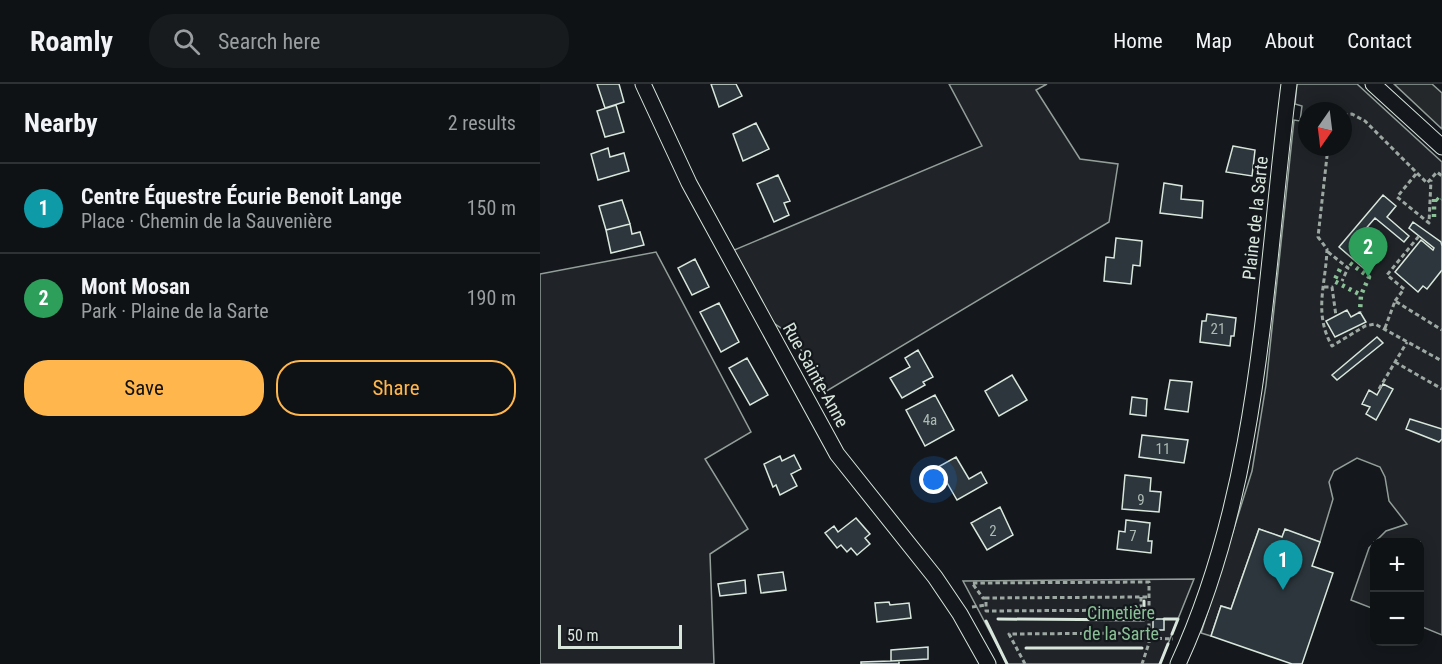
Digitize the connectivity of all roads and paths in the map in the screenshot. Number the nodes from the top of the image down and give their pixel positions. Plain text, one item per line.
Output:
1 (643, 84) edge
2 (1289, 84) edge
3 (1373, 84) edge
4 (1352, 114) edge
5 (1442, 147) edge
6 (1327, 156) edge
7 (1416, 174) junction
8 (1442, 176) edge
9 (1431, 178) junction
10 (1429, 223) junction
11 (1424, 230) dead end
12 (1419, 236) dead end
13 (1328, 251) junction
14 (1342, 281) dead end
15 (1324, 287) junction
16 (1395, 301) junction
17 (1336, 316) dead end
18 (1385, 328) junction
19 (1442, 330) edge
20 (1407, 342) junction
21 (1442, 361) edge
22 (1395, 362) junction
23 (1379, 389) dead end
24 (1442, 389) edge
25 (1141, 597) junction
26 (1150, 597) junction
27 (986, 598) junction
28 (976, 605) dead end
29 (986, 605) junction
30 (1150, 633) junction
31 (1149, 638) junction
32 (1170, 638) dead end
33 (988, 664) edge
34 (1025, 664) edge
35 (1142, 664) edge
36 (1178, 664) edge

1 - 33 street, Rue Sainte-Anne
2 - 36 street, Plaine de la Sarte
3 - 5 street
4 - 7 path
6 - 13 path
7 - 9 path
7 - 10 path
8 - 9 path
9 - 10 path
10 - 11 path
12 - 16 path
13 - 14 path
13 - 15 path
15 - 17 path
15 - 18 path
16 - 18 path
16 - 19 path
18 - 20 path
20 - 21 path
20 - 22 path
22 - 23 path
22 - 24 path
25 - 26 path
25 - 27 path
25 - 29 path
26 - 27 path
26 - 30 path
27 - 29 path
28 - 29 path
30 - 31 path
30 - 34 path
31 - 32 path
31 - 35 path

